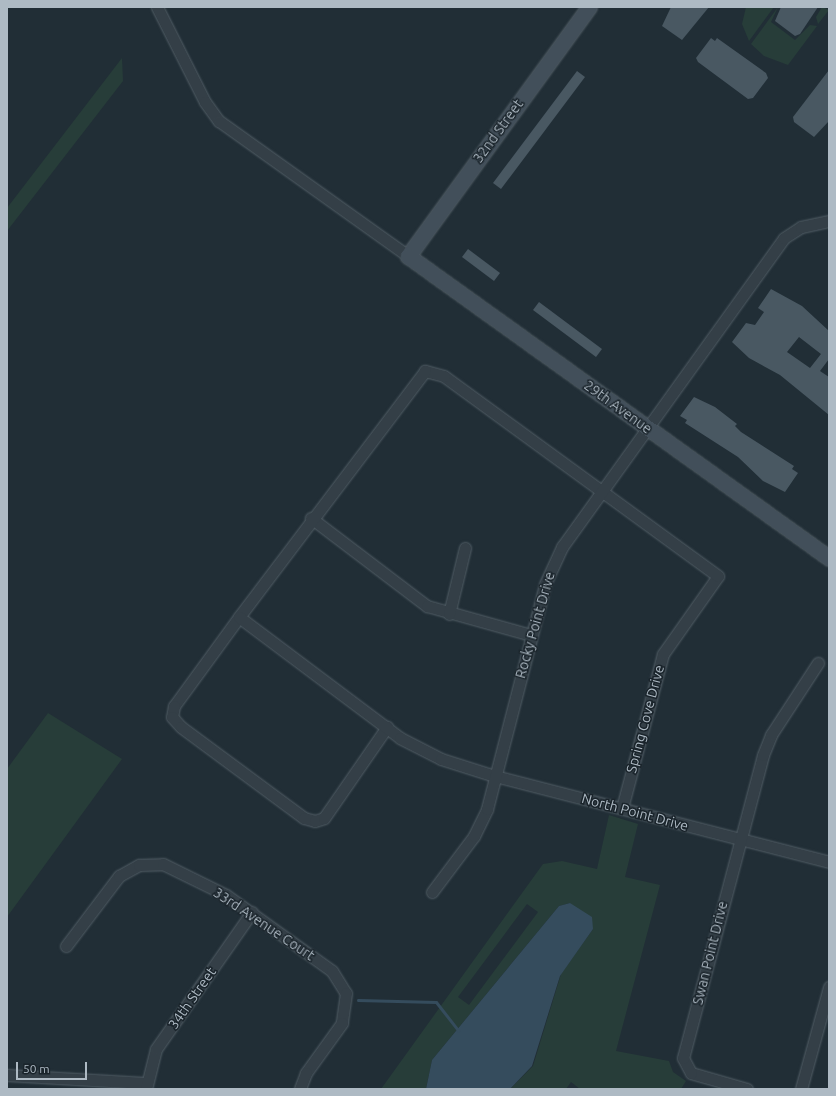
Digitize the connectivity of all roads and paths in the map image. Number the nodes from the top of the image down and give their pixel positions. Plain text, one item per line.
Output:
1 (157, 7) edge
2 (587, 7) edge
3 (829, 221) edge
4 (408, 256) junction
5 (646, 427) junction
6 (601, 491) junction
7 (311, 518) junction
8 (465, 548) dead end
9 (829, 558) edge
10 (449, 614) junction
11 (239, 617) junction
12 (531, 634) junction
13 (818, 663) dead end
14 (387, 727) junction
15 (495, 776) junction
16 (622, 808) junction
17 (739, 839) junction
18 (829, 862) edge
19 (432, 892) dead end
20 (252, 912) junction
21 (66, 946) dead end
22 (829, 988) edge
23 (7, 1075) edge
24 (145, 1086) edge
25 (741, 1088) edge
26 (300, 1089) edge
27 (801, 1089) edge

1 - 4 street
2 - 4 street, 32nd Street
3 - 5 street, Rocky Point Drive
4 - 5 street, 29th Avenue
5 - 6 street, Rocky Point Drive
5 - 9 street, 29th Avenue
6 - 7 street
6 - 12 street, Rocky Point Drive
6 - 16 street, Spring Cove Drive
7 - 10 street
7 - 11 street
8 - 10 street
10 - 12 street
11 - 14 street, North Point Drive
11 - 14 street
12 - 15 street, Rocky Point Drive
13 - 17 street, Swan Point Drive
14 - 15 street, North Point Drive
15 - 16 street, North Point Drive
15 - 19 street, Rocky Point Drive
16 - 17 street, North Point Drive
17 - 18 street, North Point Drive
17 - 25 street, Swan Point Drive
20 - 21 street, 33rd Avenue Court
20 - 24 street, 34th Street
20 - 26 street, 33rd Avenue Court
22 - 27 street
23 - 24 street

